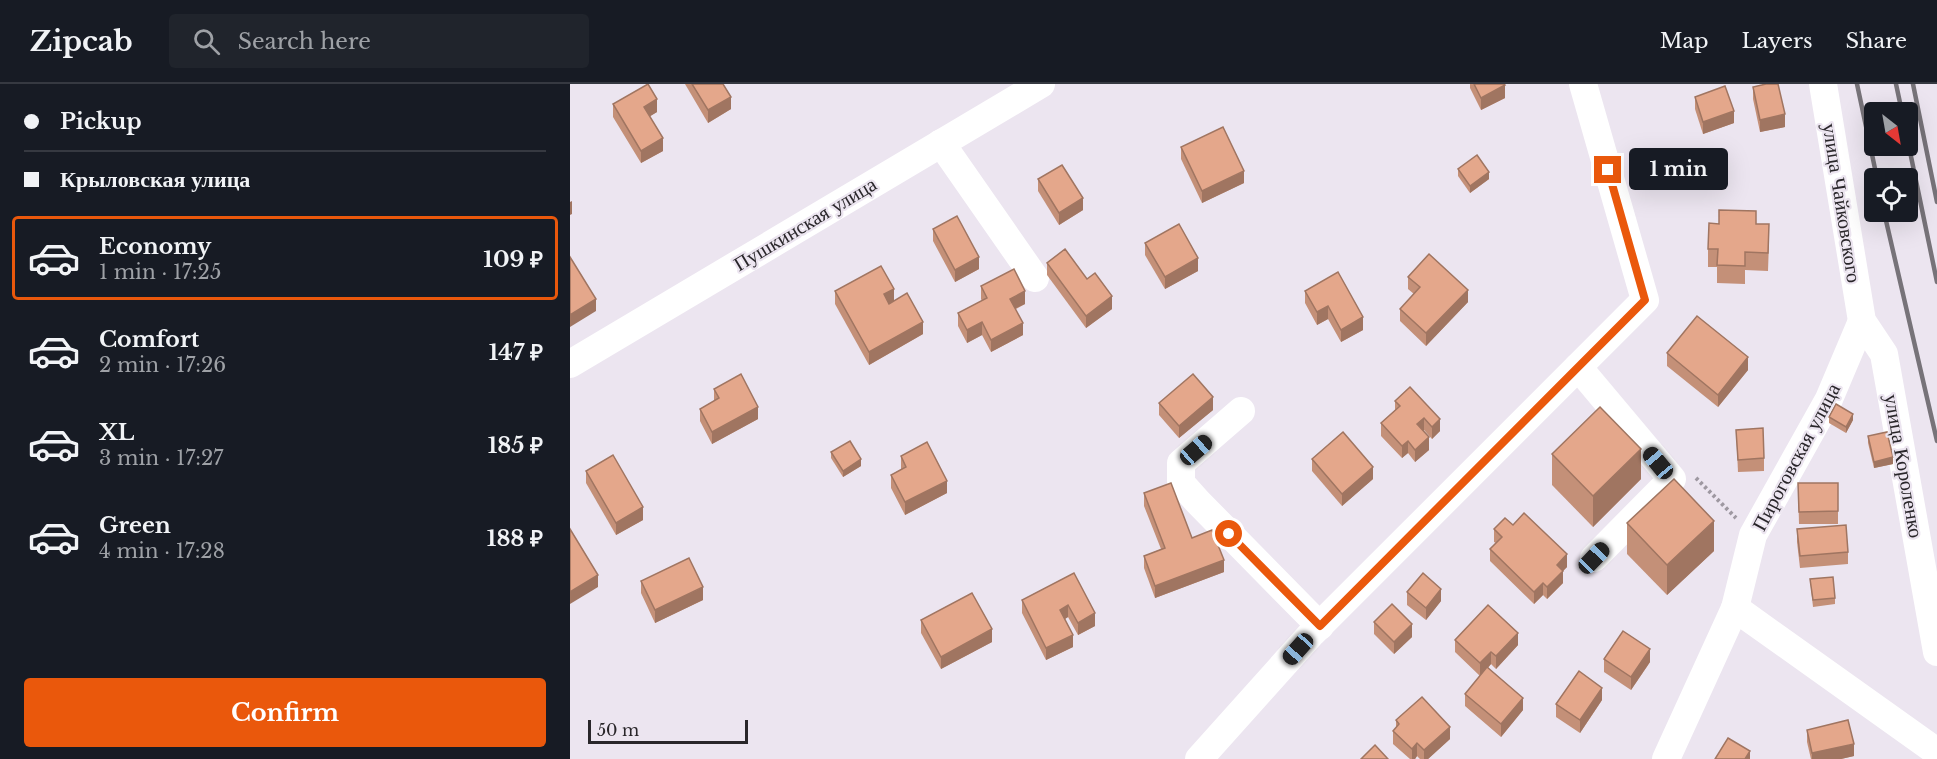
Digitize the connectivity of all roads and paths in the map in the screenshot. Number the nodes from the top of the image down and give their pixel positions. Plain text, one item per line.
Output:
1 (1041, 84) edge
2 (1583, 84) edge
3 (1823, 84) edge
4 (941, 143) junction
5 (1035, 278) dead end
6 (1862, 321) junction
7 (570, 364) edge
8 (1578, 367) junction
9 (1241, 411) dead end
10 (1594, 558) dead end
11 (1735, 608) junction
12 (1320, 626) junction
13 (1937, 652) edge
14 (1937, 752) edge
15 (1198, 759) edge
16 (1666, 759) edge

1 - 4 street, Пушкинская улица
2 - 8 street
3 - 6 street, улица Чайковского
4 - 5 street
4 - 7 street, Пушкинская улица
6 - 11 street, Пироговская улица
6 - 13 street, улица Короленко
8 - 10 street
8 - 12 street
9 - 12 street
11 - 14 street
11 - 16 street, Пироговская улица
12 - 15 street

